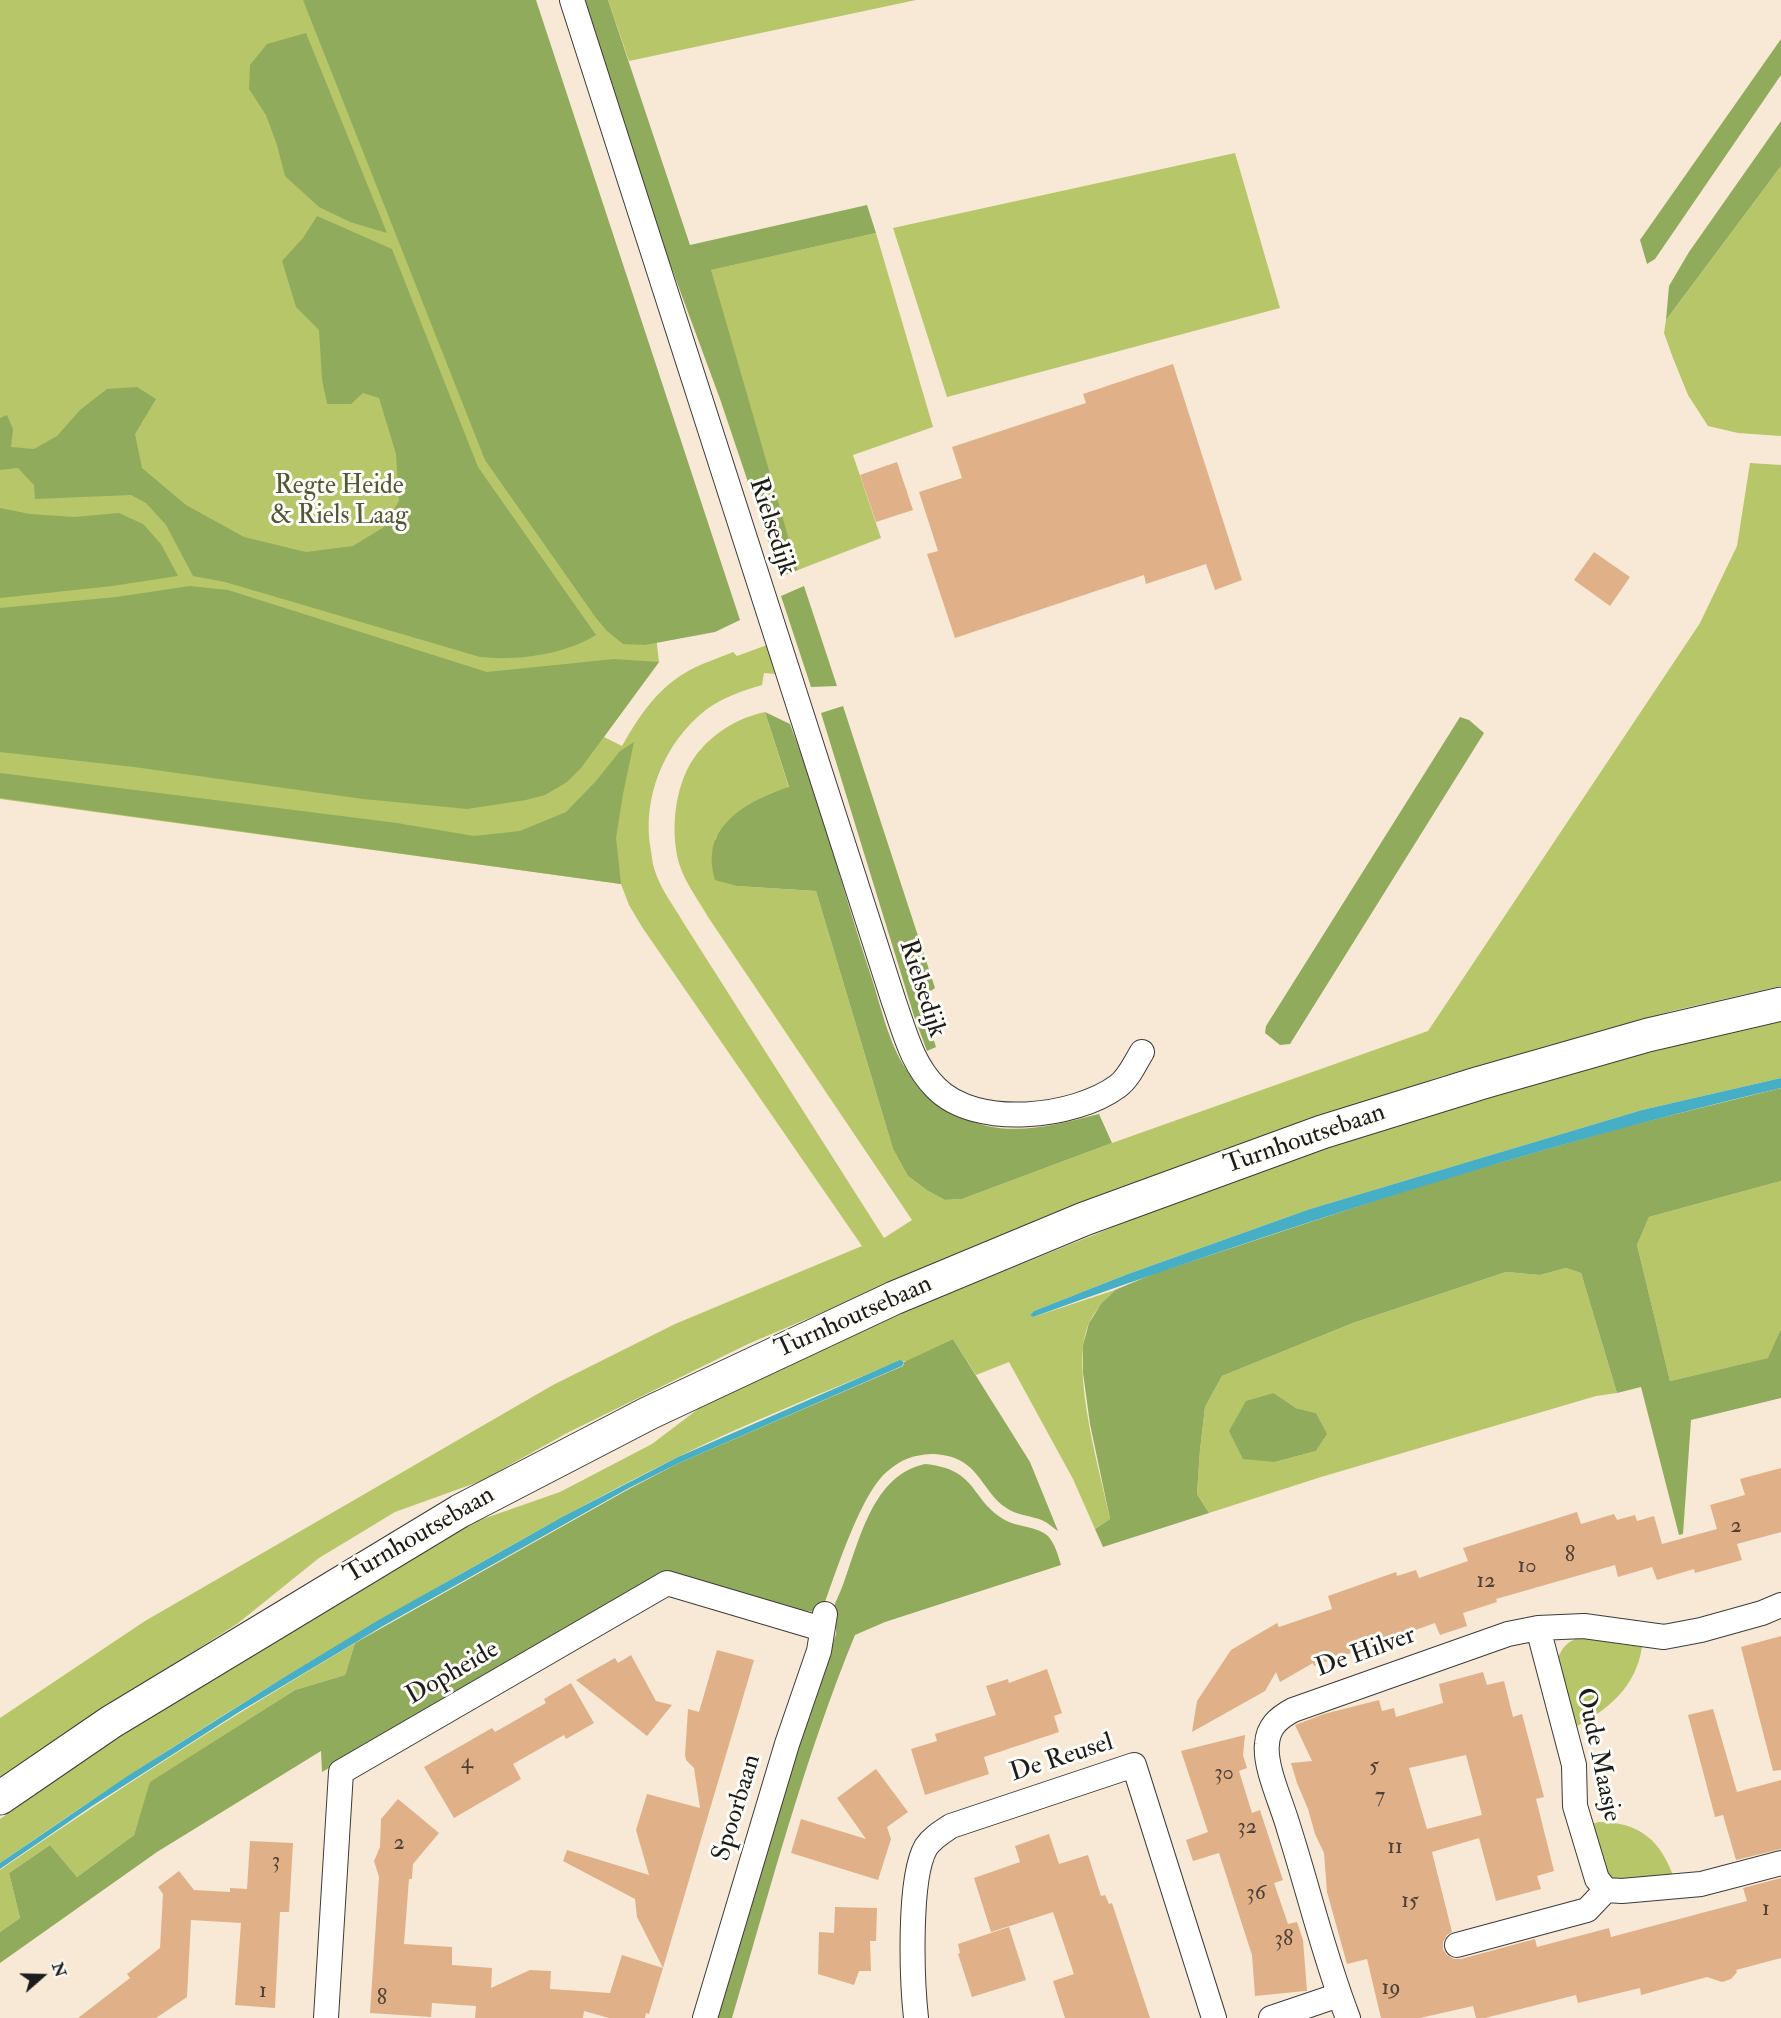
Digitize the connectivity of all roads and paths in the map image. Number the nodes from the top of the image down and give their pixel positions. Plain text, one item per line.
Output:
1 (572, 0) edge
2 (1781, 1004) edge
3 (1142, 1052) dead end
4 (1781, 1605) edge
5 (824, 1622) joint
6 (1538, 1628) junction
7 (0, 1798) edge
8 (1781, 1863) edge
9 (1606, 1890) junction
10 (1457, 1945) dead end
11 (1339, 1995) junction
12 (326, 2018) edge
13 (705, 2018) edge
14 (916, 2018) edge
15 (1214, 2018) edge
16 (1271, 2018) edge
17 (1348, 2018) edge

1 - 3 street, Rielsedijk
2 - 7 main road, Turnhoutsebaan
4 - 6 street, De Hilver
5 - 12 street, Dopheide
5 - 13 street, Spoorbaan
6 - 9 street, Oude Maasje
6 - 11 street, De Hilver
8 - 9 street
9 - 10 street
11 - 16 street
11 - 17 street, De Hilver
14 - 15 street, De Reusel

